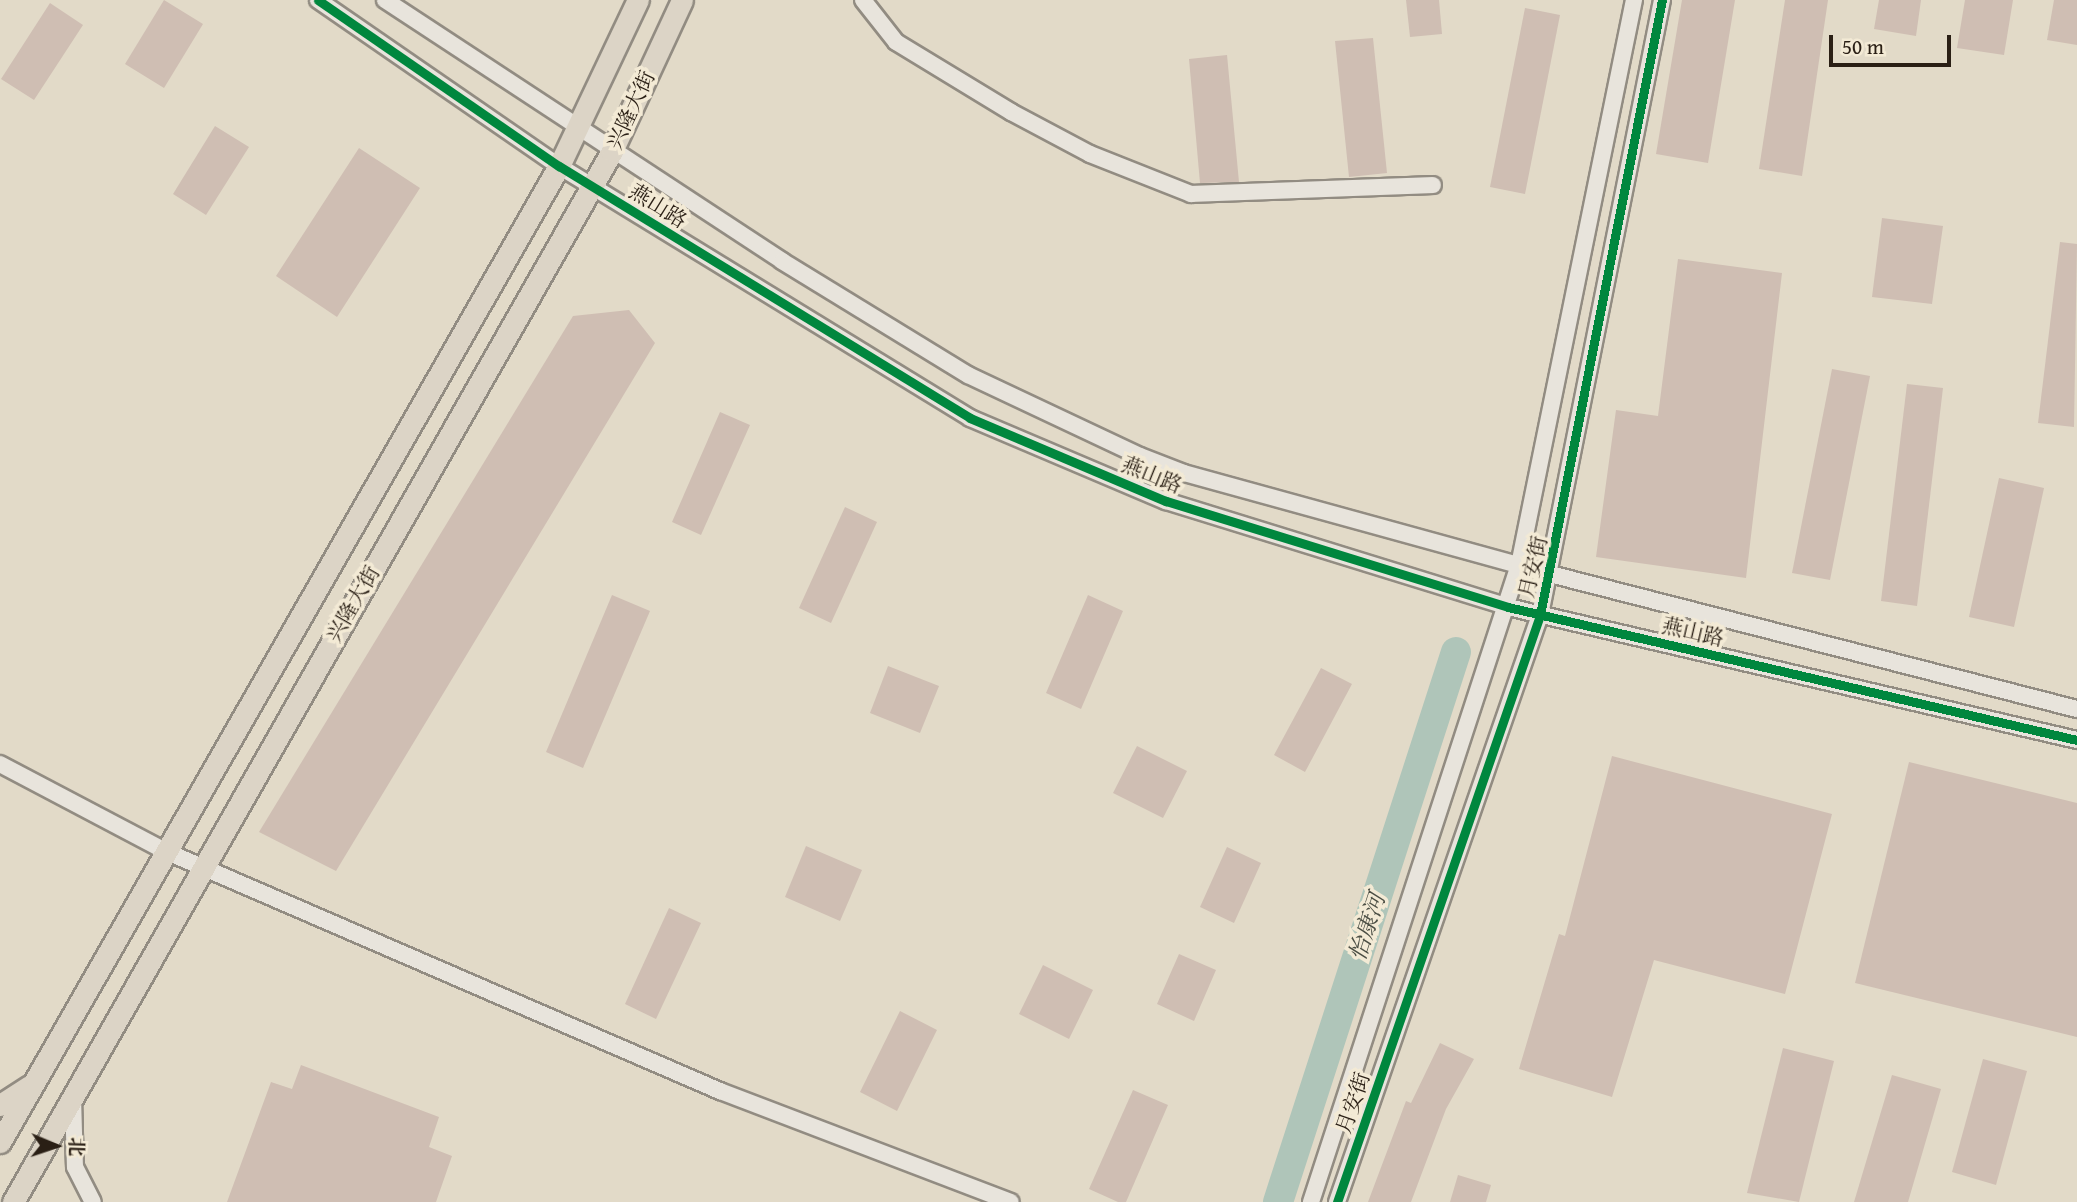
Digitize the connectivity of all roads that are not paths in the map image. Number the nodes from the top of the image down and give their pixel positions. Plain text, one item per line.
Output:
1 (318, 0) edge
2 (385, 0) edge
3 (638, 0) edge
4 (682, 0) edge
5 (863, 0) edge
6 (1633, 0) edge
7 (1662, 0) edge
8 (579, 128) junction
9 (612, 151) junction
10 (559, 166) junction
11 (1433, 185) dead end
12 (592, 186) junction
13 (1519, 565) junction
14 (1550, 574) junction
15 (1508, 607) junction
16 (1540, 615) junction
17 (2077, 709) edge
18 (2077, 740) edge
19 (0, 764) edge
20 (165, 851) junction
21 (202, 867) junction
22 (34, 1083) junction
23 (73, 1096) junction
24 (0, 1105) edge
25 (0, 1142) edge
26 (13, 1202) edge
27 (93, 1202) edge
28 (1010, 1202) edge
29 (1311, 1202) edge
30 (1337, 1202) edge

1 - 10 street, 燕山路
2 - 8 street, 燕山路
3 - 8 main road, 兴隆大街
4 - 9 main road, 兴隆大街
5 - 11 street
6 - 13 street
7 - 14 street, 月安街
8 - 9 street, 燕山路
8 - 10 main road, 兴隆大街
9 - 12 main road, 兴隆大街
9 - 13 street, 燕山路
10 - 12 street, 燕山路
10 - 20 main road, 兴隆大街
12 - 15 street, 燕山路
12 - 21 main road, 兴隆大街
13 - 14 street, 燕山路
13 - 15 street
14 - 16 street, 月安街
14 - 17 street, 燕山路
15 - 16 street, 燕山路
15 - 29 street
16 - 18 street, 燕山路
16 - 30 street, 月安街
19 - 20 street
20 - 21 street
20 - 22 main road, 兴隆大街
21 - 23 main road, 兴隆大街
21 - 28 street
22 - 24 main road
22 - 25 main road, 兴隆大街
23 - 26 main road, 兴隆大街
23 - 27 street

